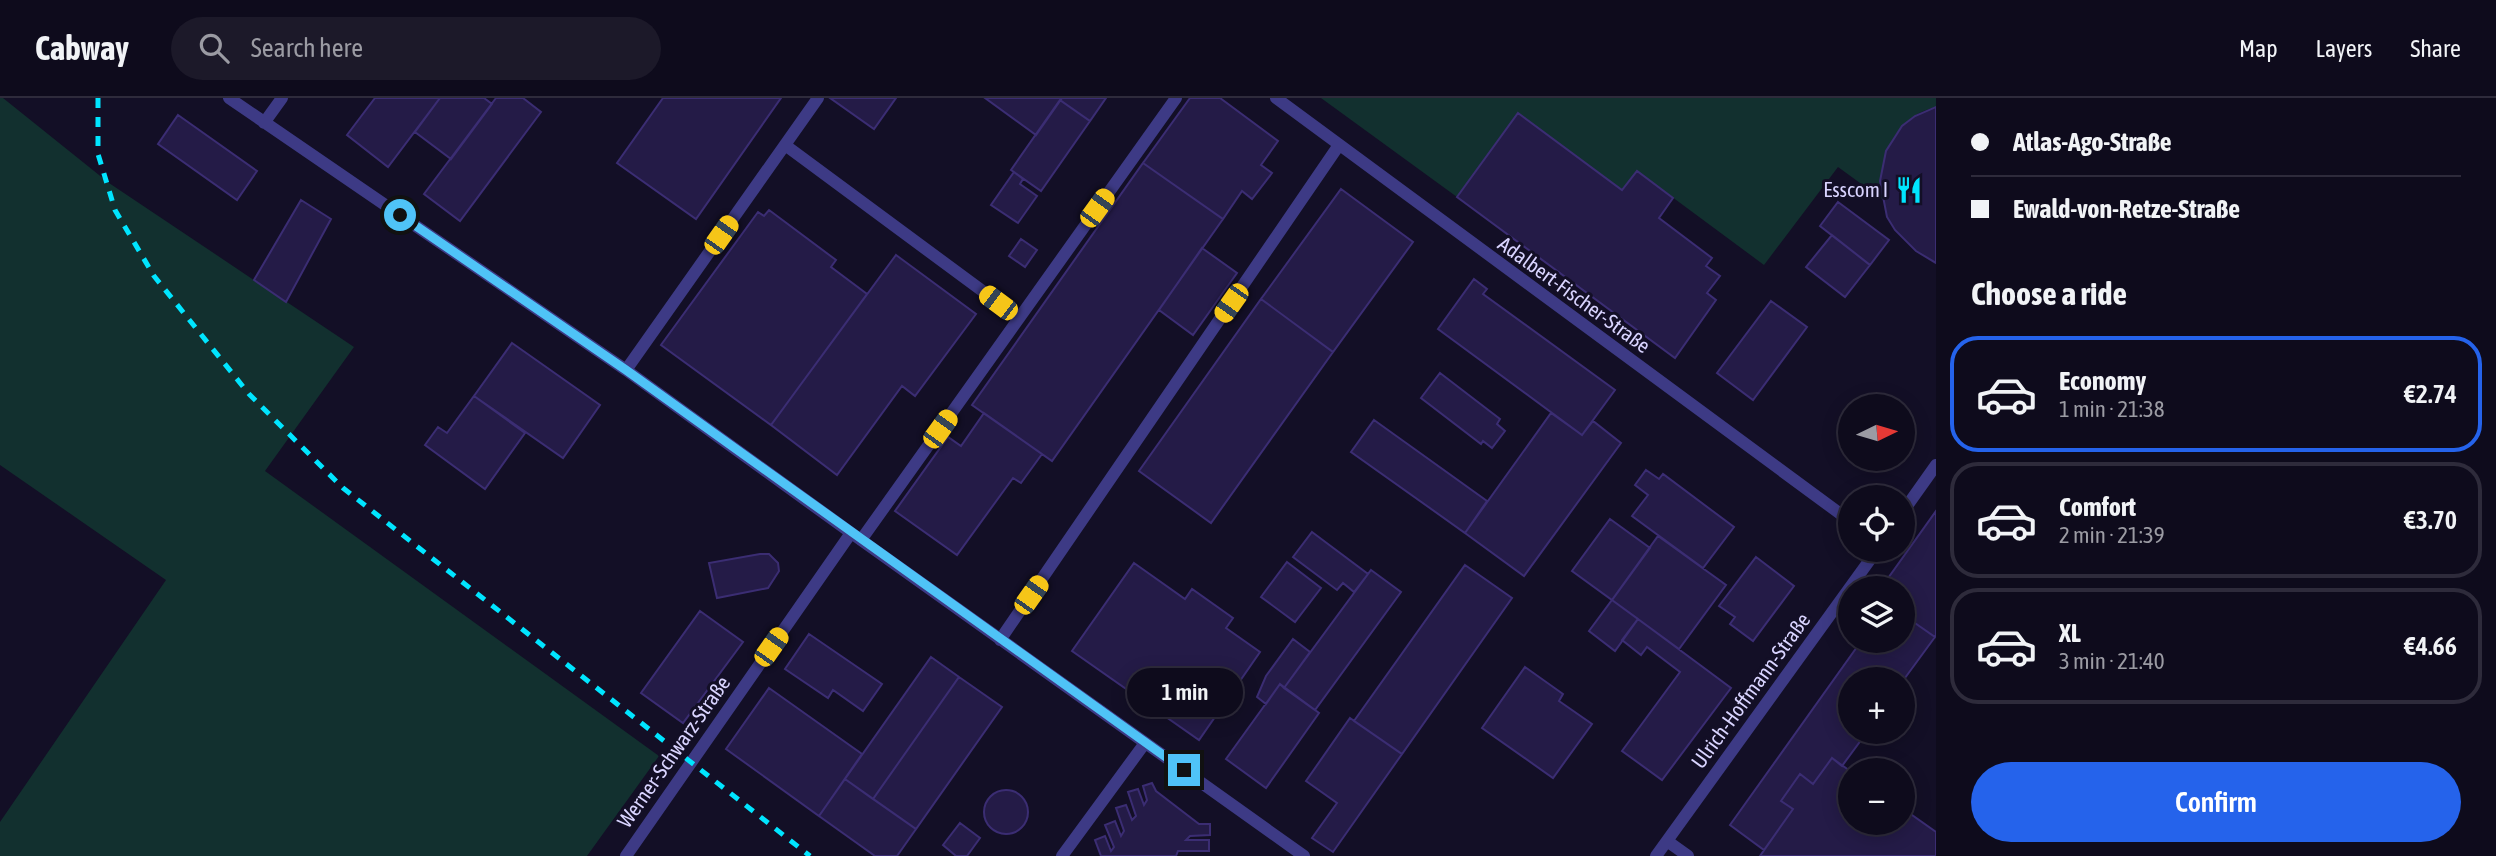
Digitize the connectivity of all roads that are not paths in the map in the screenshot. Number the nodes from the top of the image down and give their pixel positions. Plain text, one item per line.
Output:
1 (229, 98) edge
2 (282, 98) edge
3 (818, 98) edge
4 (1176, 98) edge
5 (1276, 98) edge
6 (264, 123) junction
7 (785, 145) junction
8 (1339, 145) junction
9 (1019, 318) junction
10 (626, 370) junction
11 (1936, 466) edge
12 (1915, 495) edge
13 (1838, 512) edge
14 (856, 537) junction
15 (1868, 562) edge
16 (1000, 640) junction
17 (1145, 743) junction
18 (1667, 841) junction
19 (626, 856) edge
20 (1062, 856) edge
21 (1304, 856) edge
22 (1656, 856) edge
23 (1688, 856) edge

1 - 6 lane
2 - 6 lane
3 - 7 lane
4 - 9 lane, Werner-Schwarz-Straße
5 - 8 lane, Adalbert-Fischer-Straße
6 - 10 lane
7 - 9 lane
7 - 10 lane
8 - 13 lane, Adalbert-Fischer-Straße
8 - 16 lane
9 - 14 lane, Werner-Schwarz-Straße
10 - 14 lane
11 - 12 lane
14 - 16 lane
14 - 19 lane, Werner-Schwarz-Straße
15 - 18 lane, Ulrich-Hoffmann-Straße
16 - 17 lane
17 - 20 lane
17 - 21 lane
18 - 22 lane, Ulrich-Hoffmann-Straße
18 - 23 lane

